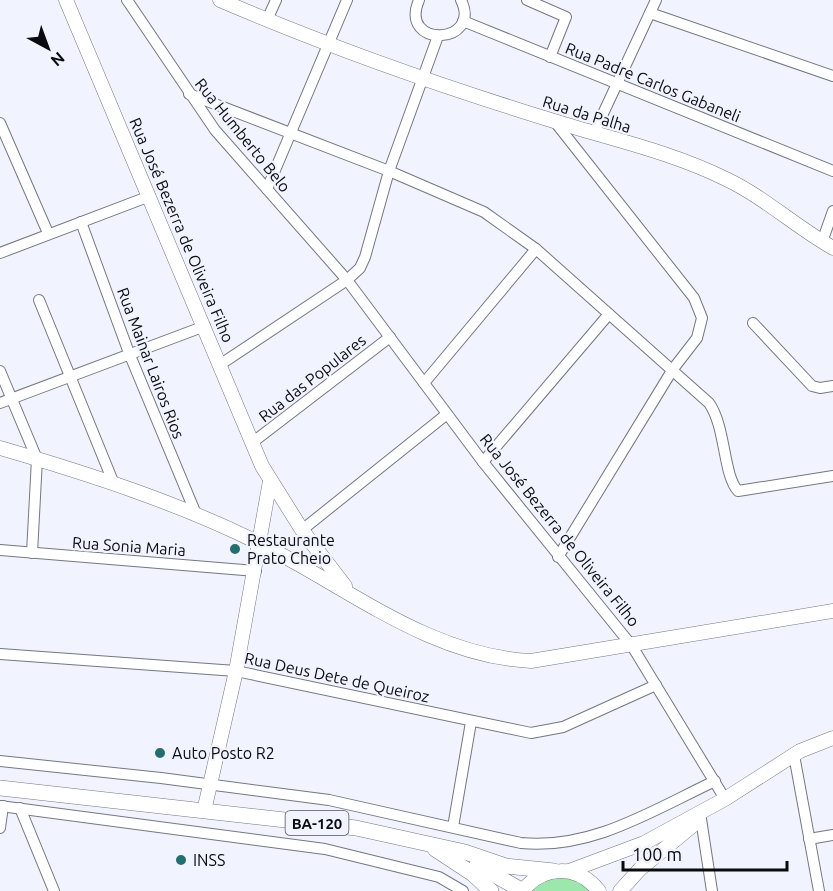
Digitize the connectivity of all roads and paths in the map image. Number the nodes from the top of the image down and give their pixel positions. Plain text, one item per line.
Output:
1 (66, 0) edge
2 (127, 0) edge
3 (220, 0) edge
4 (276, 0) edge
5 (347, 0) edge
6 (418, 0) edge
7 (461, 0) edge
8 (527, 0) edge
9 (656, 0) edge
10 (650, 14) junction
11 (267, 20) junction
12 (463, 21) junction
13 (438, 36) junction
14 (328, 45) junction
15 (550, 57) junction
16 (833, 76) edge
17 (422, 79) junction
18 (616, 84) junction
19 (188, 93) junction
20 (555, 122) junction
21 (0, 123) edge
22 (594, 133) junction
23 (290, 135) junction
24 (390, 171) junction
25 (833, 171) edge
26 (267, 189) junction
27 (150, 196) junction
28 (833, 211) edge
29 (81, 222) junction
30 (48, 233) junction
31 (827, 245) edge
32 (536, 249) junction
33 (0, 252) edge
34 (347, 280) junction
35 (39, 300) dead end
36 (609, 314) junction
37 (753, 322) dead end
38 (205, 326) junction
39 (390, 337) junction
40 (129, 353) junction
41 (220, 364) junction
42 (673, 369) junction
43 (0, 371) edge
44 (70, 376) junction
45 (424, 383) junction
46 (833, 386) edge
47 (12, 398) junction
48 (0, 403) edge
49 (447, 414) junction
50 (253, 442) junction
51 (0, 448) edge
52 (37, 459) junction
53 (483, 462) junction
54 (833, 476) edge
55 (270, 481) junction
56 (114, 484) junction
57 (196, 514) junction
58 (302, 530) junction
59 (261, 544) junction
60 (0, 550) edge
61 (32, 553) junction
62 (558, 557) junction
63 (256, 571) junction
64 (349, 591) junction
65 (833, 611) edge
66 (632, 646) junction
67 (0, 654) edge
68 (236, 671) junction
69 (657, 686) junction
70 (471, 722) junction
71 (833, 738) edge
72 (794, 754) junction
73 (0, 761) edge
74 (715, 781) junction
75 (210, 785) junction
76 (0, 788) edge
77 (725, 799) junction
78 (1, 806) edge
79 (20, 808) junction
80 (204, 811) junction
81 (701, 819) junction
82 (453, 826) junction
83 (0, 828) edge
84 (833, 835) edge
85 (809, 839) junction
86 (427, 844) junction
87 (561, 871) junction
88 (54, 891) edge
89 (463, 891) edge
90 (491, 891) edge
91 (522, 891) edge
92 (599, 891) edge
93 (620, 891) edge
94 (712, 891) edge
95 (819, 891) edge

1 - 27 main road, Rua José Bezerra de Oliveira Filho
2 - 19 street, Rua Humberto Belo
3 - 11 main road, Rua da Palha
4 - 11 street
5 - 14 street
6 - 13 street
7 - 12 street
8 - 15 street
9 - 10 street
10 - 16 street
10 - 18 street
11 - 14 main road, Rua da Palha
12 - 13 street
12 - 15 street, Rua Padre Carlos Gabaneli
13 - 17 street
14 - 17 main road, Rua da Palha
14 - 23 street
15 - 18 street, Rua Padre Carlos Gabaneli
17 - 20 main road, Rua da Palha
17 - 24 street
18 - 22 street
18 - 25 street, Rua Padre Carlos Gabaneli
19 - 23 street
19 - 26 street, Rua Humberto Belo
20 - 22 main road, Rua da Palha
20 - 42 street
21 - 30 street
22 - 31 main road, Rua da Palha
23 - 24 street
23 - 26 street
24 - 32 street
24 - 34 street
26 - 34 street, Rua Humberto Belo
27 - 29 street
27 - 38 main road, Rua José Bezerra de Oliveira Filho
28 - 31 street
29 - 30 street
29 - 40 street, Rua Mainar Lairos Rios
30 - 33 street
32 - 36 street
32 - 45 street
34 - 39 street, Rua José Bezerra de Oliveira Filho
34 - 41 street
35 - 44 street
36 - 42 street
36 - 53 street
37 - 46 street
38 - 40 street
38 - 41 main road, Rua José Bezerra de Oliveira Filho
39 - 45 street, Rua José Bezerra de Oliveira Filho
39 - 50 street, Rua das Populares
40 - 44 street
40 - 57 street, Rua Mainar Lairos Rios
41 - 50 main road, Rua José Bezerra de Oliveira Filho
42 - 54 street
42 - 62 street
43 - 47 street
44 - 47 street
44 - 56 street
45 - 49 street, Rua José Bezerra de Oliveira Filho
47 - 48 street
47 - 52 street
49 - 53 street, Rua José Bezerra de Oliveira Filho
49 - 58 street
50 - 55 main road, Rua José Bezerra de Oliveira Filho
51 - 52 main road, Rua José Bezerra de Oliveira Filho
52 - 56 main road, Rua José Bezerra de Oliveira Filho
52 - 61 street
53 - 62 street, Rua José Bezerra de Oliveira Filho
55 - 58 main road, Rua José Bezerra de Oliveira Filho
55 - 59 main road
56 - 57 main road, Rua José Bezerra de Oliveira Filho
57 - 59 main road, Rua José Bezerra de Oliveira Filho
58 - 64 main road, Rua José Bezerra de Oliveira Filho
59 - 63 main road
59 - 64 main road, Rua José Bezerra de Oliveira Filho
60 - 61 street, Rua Sonia Maria
61 - 63 street, Rua Sonia Maria
62 - 66 street, Rua José Bezerra de Oliveira Filho
63 - 68 main road
64 - 66 main road, Rua José Bezerra de Oliveira Filho
65 - 66 main road
66 - 69 street
67 - 68 street, Rua Deus Dete de Queiroz
68 - 70 street, Rua Deus Dete de Queiroz
68 - 75 main road
69 - 70 street, Rua Deus Dete de Queiroz
69 - 74 street
70 - 82 street
71 - 72 main road
72 - 77 main road
72 - 85 street
73 - 75 street
74 - 77 street
74 - 82 street
75 - 80 main road
75 - 82 street
76 - 80 main road, BA-120 / BA-120
77 - 81 main road
77 - 87 main road
78 - 79 street
78 - 83 street
79 - 88 street
79 - 89 street
80 - 86 main road, BA-120 / BA-120
81 - 93 main road
81 - 94 street
84 - 85 street
85 - 95 street
86 - 87 main road
86 - 90 main road
86 - 91 main road, BA-120
87 - 91 main road
87 - 92 main road

